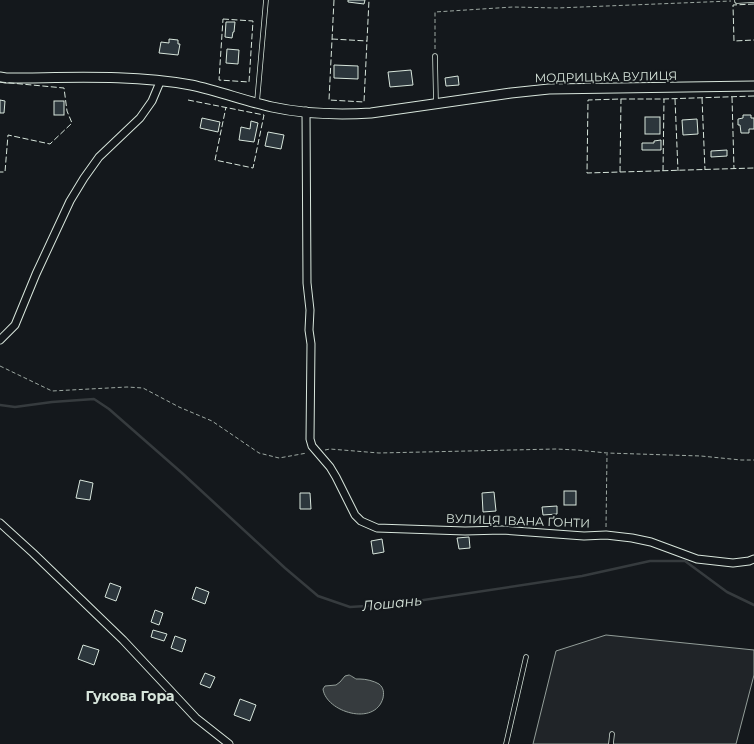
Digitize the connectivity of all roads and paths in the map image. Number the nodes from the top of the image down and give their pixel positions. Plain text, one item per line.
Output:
1 (266, 0) edge
2 (754, 0) edge
3 (737, 1) edge
4 (435, 56) joint
5 (0, 77) edge
6 (160, 82) junction
7 (754, 86) edge
8 (256, 102) junction
9 (436, 104) junction
10 (306, 112) junction
11 (0, 340) edge
12 (0, 366) edge
13 (317, 451) junction
14 (607, 453) junction
15 (754, 460) edge
16 (0, 523) edge
17 (606, 535) junction
18 (754, 559) edge
19 (526, 657) dead end
20 (612, 734) dead end
21 (229, 744) edge
22 (506, 744) edge
23 (612, 744) edge

1 - 8 lane
2 - 3 lane
3 - 4 path
4 - 9 lane
5 - 6 street, МОДРИЦЬКА ВУЛИЦЯ
6 - 8 street, МОДРИЦЬКА ВУЛИЦЯ
6 - 11 street
7 - 9 street, МОДРИЦЬКА ВУЛИЦЯ
8 - 10 street, МОДРИЦЬКА ВУЛИЦЯ
9 - 10 street, МОДРИЦЬКА ВУЛИЦЯ
10 - 13 street
12 - 13 path
13 - 14 path
13 - 17 street, ВУЛИЦЯ ІВАНА ҐОНТИ
14 - 15 path
14 - 17 path
16 - 21 street
17 - 18 street, ВУЛИЦЯ ІВАНА ҐОНТИ
19 - 22 lane
20 - 23 lane

